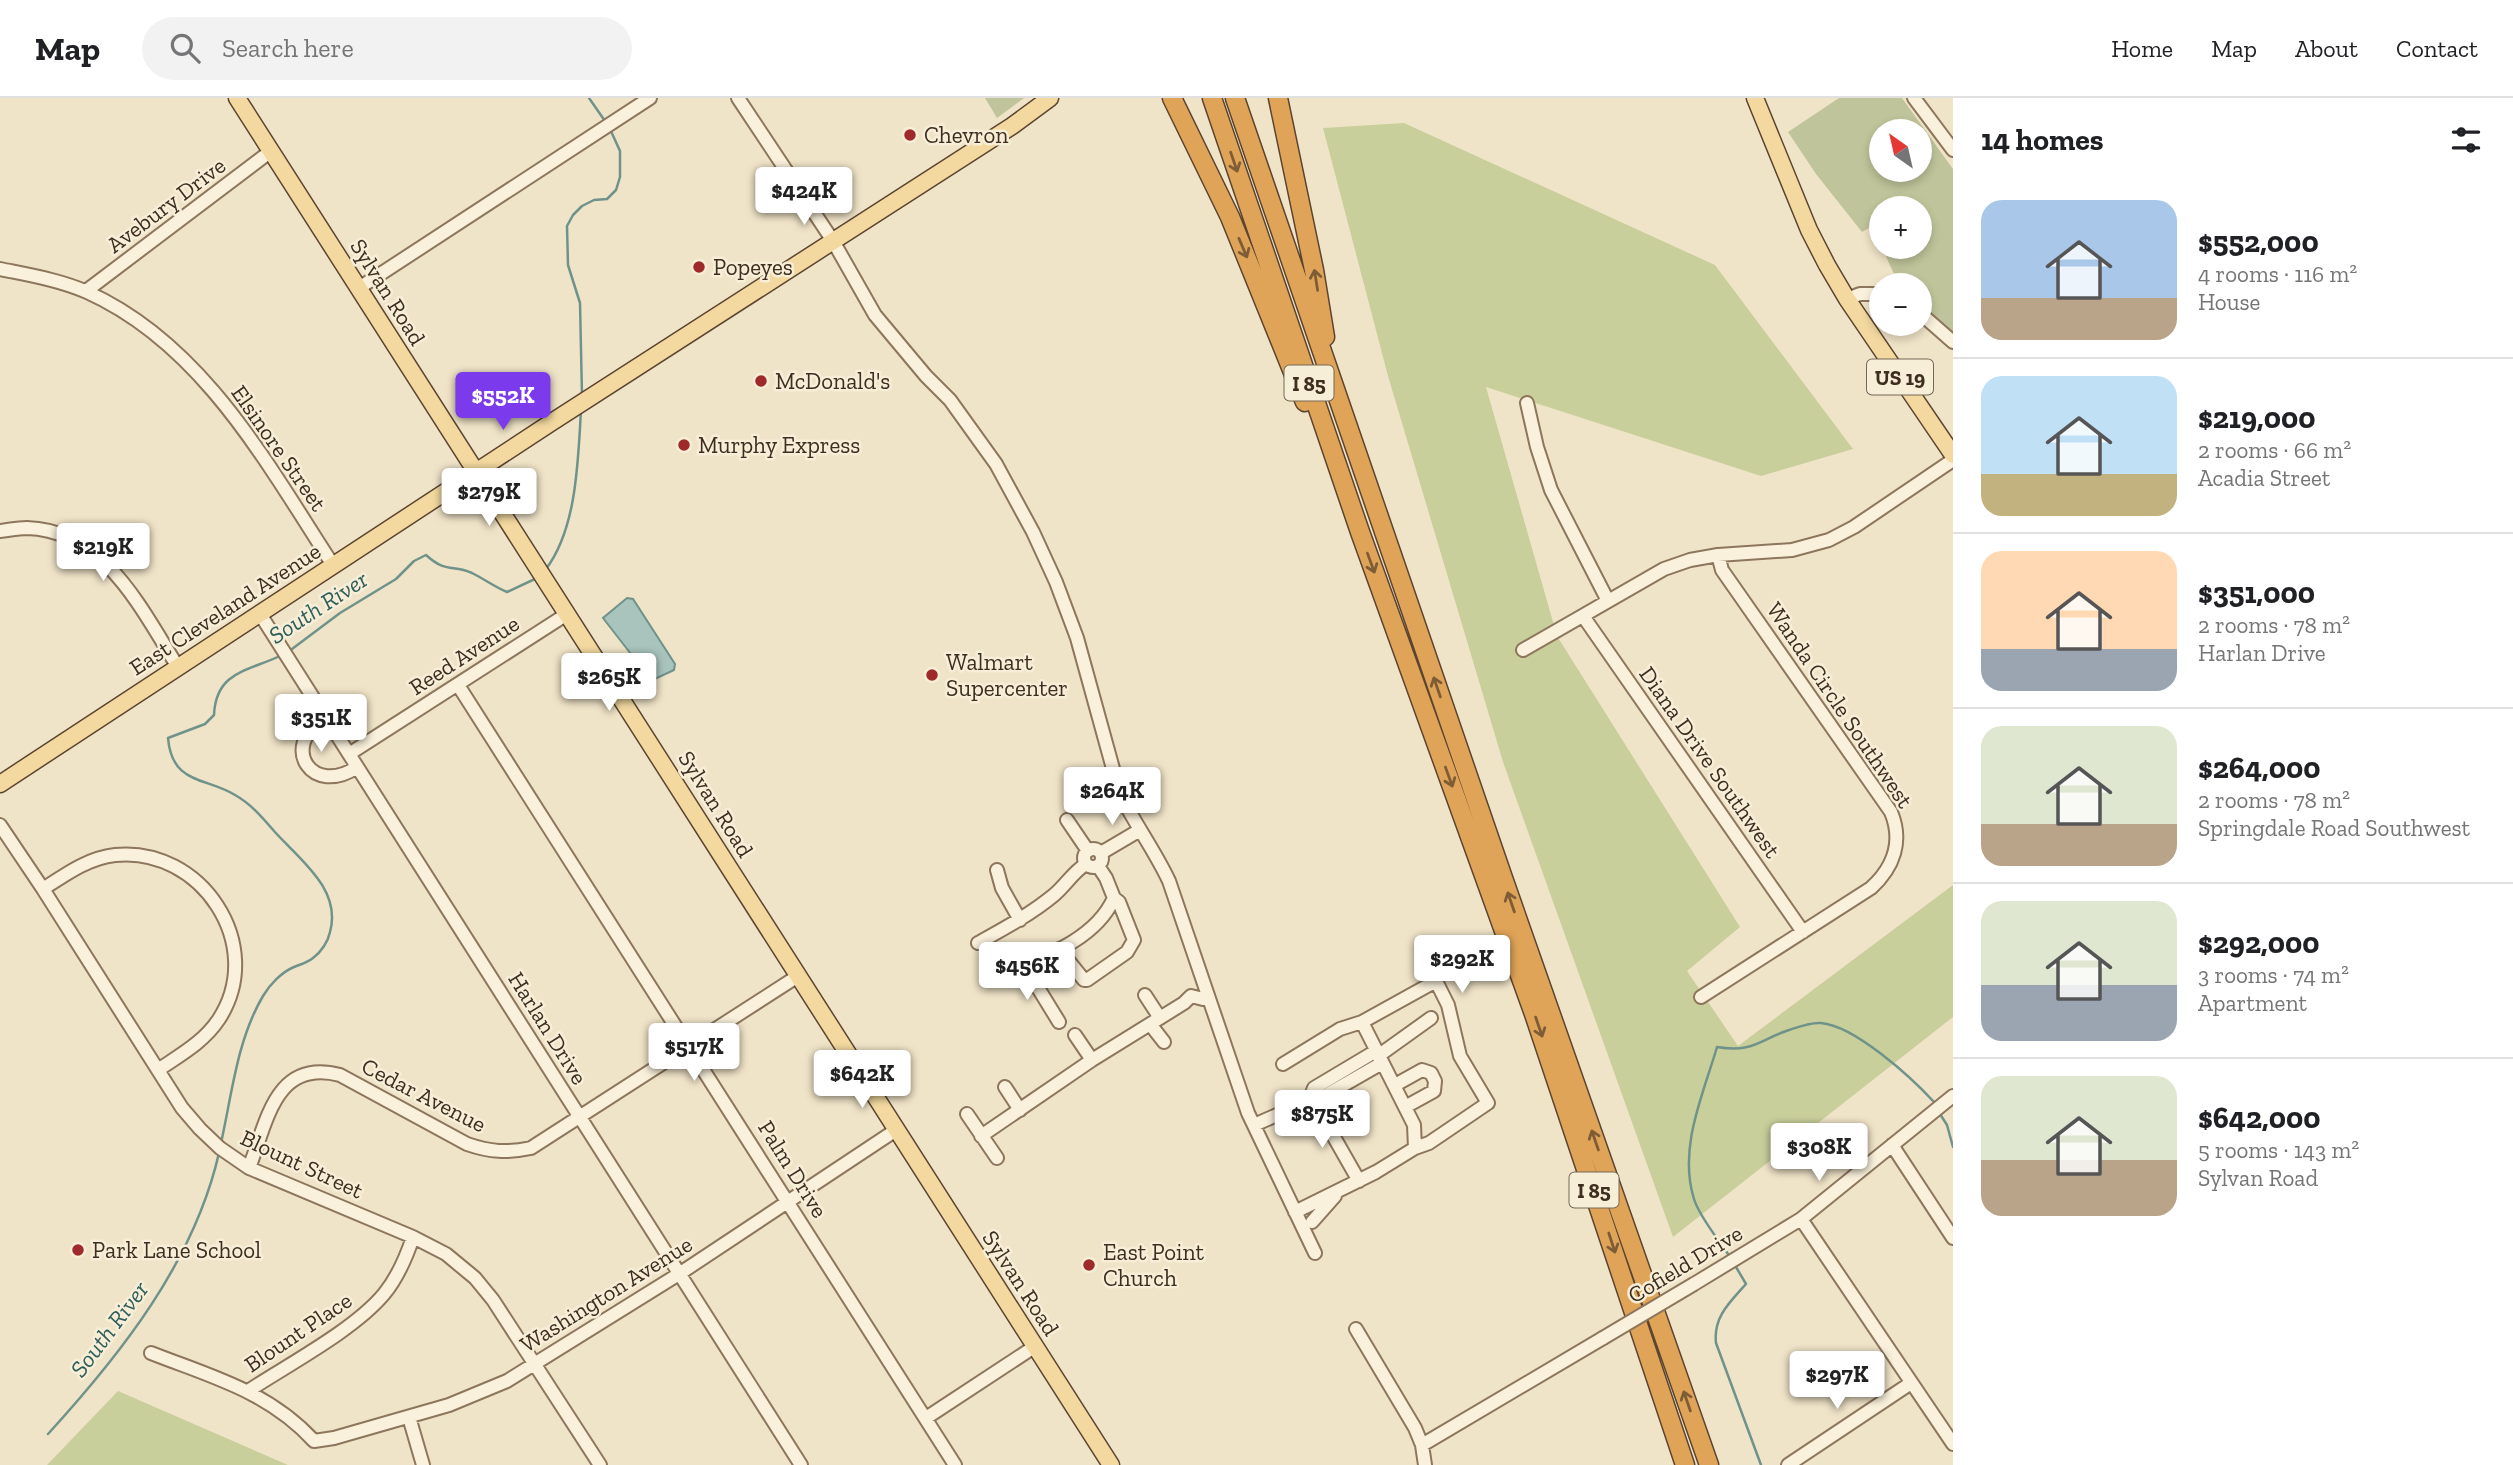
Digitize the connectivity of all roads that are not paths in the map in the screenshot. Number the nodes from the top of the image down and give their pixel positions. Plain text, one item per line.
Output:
1 (237, 98) edge
2 (650, 98) edge
3 (738, 98) edge
4 (1050, 98) edge
5 (1172, 98) edge
6 (1212, 98) edge
7 (1235, 98) edge
8 (1278, 98) edge
9 (1755, 98) edge
10 (1914, 98) edge
11 (1953, 150) edge
12 (271, 151) junction
13 (833, 241) junction
14 (0, 269) edge
15 (359, 288) junction
16 (86, 291) junction
17 (1869, 294) edge
18 (1847, 299) junction
19 (1932, 324) edge
20 (1953, 342) edge
21 (1328, 372) junction
22 (1527, 403) dead end
23 (1953, 458) edge
24 (475, 473) junction
25 (0, 531) edge
26 (1360, 532) junction
27 (1717, 555) junction
28 (333, 565) junction
29 (1608, 601) junction
30 (260, 614) junction
31 (567, 614) junction
32 (1583, 616) junction
33 (1523, 650) dead end
34 (178, 667) junction
35 (458, 685) junction
36 (325, 716) junction
37 (349, 754) junction
38 (357, 767) junction
39 (0, 784) edge
40 (1067, 820) dead end
41 (0, 825) edge
42 (1140, 830) junction
43 (1093, 858) junction
44 (997, 870) dead end
45 (43, 889) junction
46 (1114, 898) junction
47 (1020, 920) junction
48 (1803, 932) junction
49 (978, 943) dead end
50 (1059, 949) junction
51 (1024, 965) junction
52 (1000, 975) dead end
53 (798, 976) junction
54 (1145, 995) dead end
55 (1701, 997) dead end
56 (1206, 999) junction
57 (1431, 1018) dead end
58 (1155, 1021) junction
59 (1059, 1022) dead end
60 (1362, 1022) junction
61 (1075, 1035) dead end
62 (1164, 1042) dead end
63 (690, 1046) junction
64 (1379, 1057) junction
65 (1092, 1060) junction
66 (1283, 1064) dead end
67 (158, 1070) junction
68 (1395, 1085) junction
69 (1004, 1087) dead end
70 (1953, 1096) edge
71 (1311, 1102) junction
72 (1405, 1107) junction
73 (1020, 1110) junction
74 (967, 1114) dead end
75 (580, 1118) junction
76 (1254, 1125) junction
77 (897, 1130) junction
78 (981, 1136) junction
79 (1892, 1145) junction
80 (1415, 1148) junction
81 (997, 1158) dead end
82 (249, 1168) junction
83 (1359, 1181) junction
84 (1338, 1193) junction
85 (789, 1202) junction
86 (1295, 1212) junction
87 (1801, 1219) junction
88 (1312, 1222) dead end
89 (413, 1237) junction
90 (1953, 1238) edge
91 (1315, 1253) dead end
92 (679, 1274) junction
93 (1356, 1329) dead end
94 (1034, 1347) junction
95 (150, 1353) dead end
96 (536, 1364) junction
97 (1911, 1383) junction
98 (248, 1391) junction
99 (409, 1417) junction
100 (926, 1418) junction
101 (1953, 1444) edge
102 (1422, 1445) junction
103 (423, 1465) edge
104 (600, 1465) edge
105 (801, 1465) edge
106 (955, 1465) edge
107 (1111, 1465) edge
108 (1425, 1465) edge
109 (1685, 1465) edge
110 (1709, 1465) edge
111 (1788, 1465) edge

1 - 12 main road, Sylvan Road
2 - 15 street
3 - 13 street
4 - 13 main road, East Cleveland Avenue
5 -> 26 highway
6 -> 26 highway, I 85
7 - 21 highway, I 85
21 -> 8 highway
9 - 18 main road, US 19
10 - 11 street
12 - 15 main road, Sylvan Road
12 - 16 street, Avebury Drive
13 - 24 main road, East Cleveland Avenue
13 - 42 street
14 - 16 street, Elsinore Street
15 - 24 main road, Sylvan Road
16 - 28 street, Elsinore Street
17 - 18 street
18 - 23 main road, US 19
19 - 20 street
110 -> 21 highway, I 85
22 - 29 street
23 - 27 street
24 - 28 main road, East Cleveland Avenue
24 - 31 main road, Sylvan Road
25 - 34 street
26 -> 109 highway, I 85
27 - 29 street
27 - 48 street, Wanda Circle Southwest
28 - 30 main road, East Cleveland Avenue
29 - 32 street
30 - 34 main road, East Cleveland Avenue
30 - 36 street, Harlan Drive
31 - 35 street, Reed Avenue
31 - 53 main road, Sylvan Road
32 - 33 street
32 - 48 street, Diana Drive Southwest
34 - 39 main road, East Cleveland Avenue
35 - 37 street, Reed Avenue
35 - 63 street, Palm Drive
36 - 37 street, Harlan Drive
36 - 38 street
37 - 38 street, Harlan Drive
38 - 75 street, Harlan Drive
40 - 43 street
41 - 45 street, Blount Street
42 - 43 street
42 - 56 street
43 - 46 street
43 - 47 street
44 - 47 street
45 - 67 street, Blount Street
45 - 67 street
46 - 50 street
46 - 50 street
47 - 49 street
48 - 55 street, Wanda Circle Southwest
50 - 51 street
51 - 52 street
51 - 59 street
53 - 63 street, Cedar Avenue
53 - 77 main road, Sylvan Road
54 - 58 street
56 - 58 street
56 - 76 street
57 - 64 street
58 - 62 street
58 - 65 street
60 - 64 street
60 - 66 street
60 - 80 street
61 - 65 street
63 - 75 street, Cedar Avenue
63 - 85 street, Palm Drive
64 - 68 street
64 - 71 street
65 - 73 street
67 - 82 street, Blount Street
68 - 72 street
68 - 72 street
69 - 73 street
70 - 79 street, Cofield Drive
71 - 76 street
71 - 83 street
72 - 80 street
73 - 78 street
74 - 78 street
75 - 82 street, Cedar Avenue
75 - 92 street, Harlan Drive
76 - 86 street
77 - 85 street, Washington Avenue
77 - 94 main road, Sylvan Road
78 - 81 street
79 - 87 street, Cofield Drive
79 - 90 street
80 - 83 street
82 - 89 street, Blount Street
83 - 84 street
84 - 86 street
84 - 88 street
85 - 92 street, Washington Avenue
85 - 100 street, Palm Drive
86 - 91 street
87 - 97 street
87 - 102 street, Cofield Drive, bridge
89 - 96 street, Blount Street
89 - 98 street, Blount Place
92 - 96 street, Washington Avenue
92 - 105 street, Harlan Drive
93 - 102 street
94 - 100 street
94 - 107 main road, Sylvan Road
95 - 98 street
96 - 99 street, Washington Avenue
96 - 104 street, Blount Street
97 - 101 street
97 - 111 street
98 - 99 street, Washington Avenue
99 - 103 street
100 - 106 street, Palm Drive
102 - 108 street

